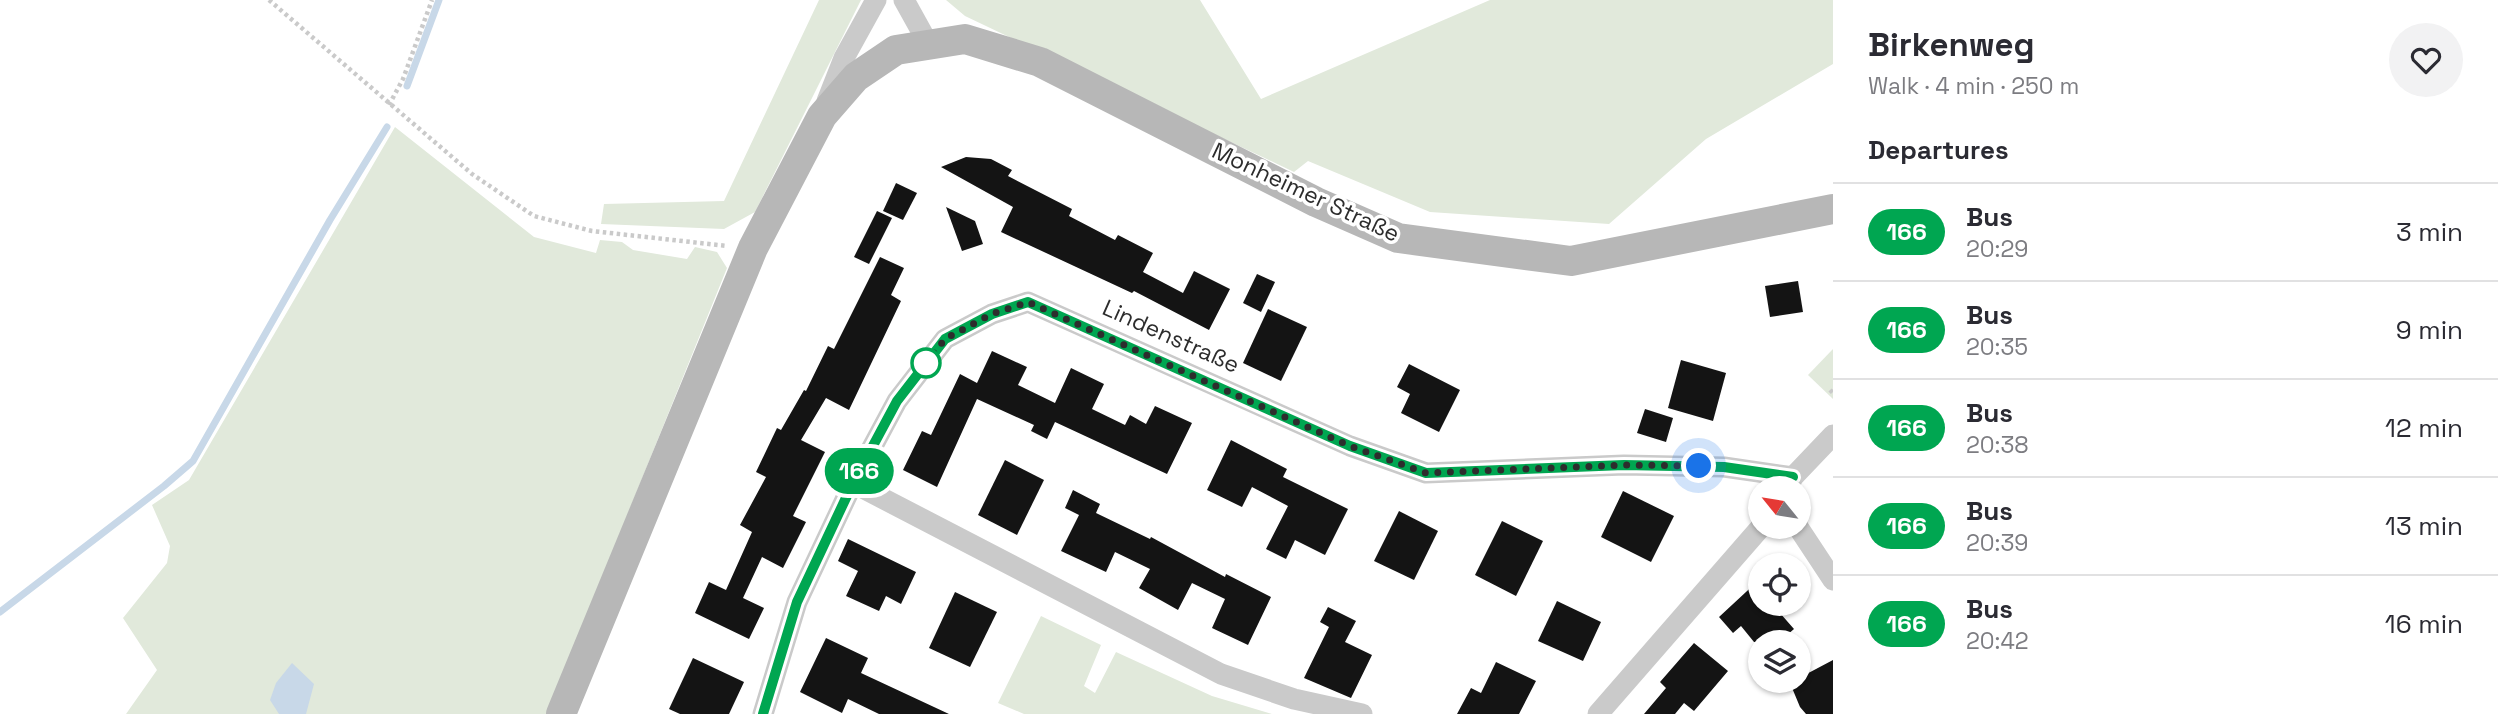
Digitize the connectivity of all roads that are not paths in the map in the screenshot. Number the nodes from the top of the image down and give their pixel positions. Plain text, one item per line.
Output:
1 (876, 0) edge
2 (904, 0) edge
3 (929, 45) junction
4 (822, 116) junction
5 (1833, 209) edge
6 (1833, 435) edge
7 (1762, 476) edge
8 (1797, 476) edge
9 (853, 483) junction
10 (1751, 539) edge
11 (1806, 539) edge
12 (1833, 580) edge
13 (561, 714) edge
14 (763, 714) edge
15 (1362, 714) edge
16 (1598, 714) edge

1 - 4 street
2 - 3 street
3 - 4 main road, Monheimer Straße
3 - 5 main road, Monheimer Straße
4 - 13 main road, Monheimer Straße
6 - 8 street
7 - 9 street, Lindenstraße
9 - 14 street, Lindenstraße
9 - 15 street
10 - 16 street
11 - 12 street

